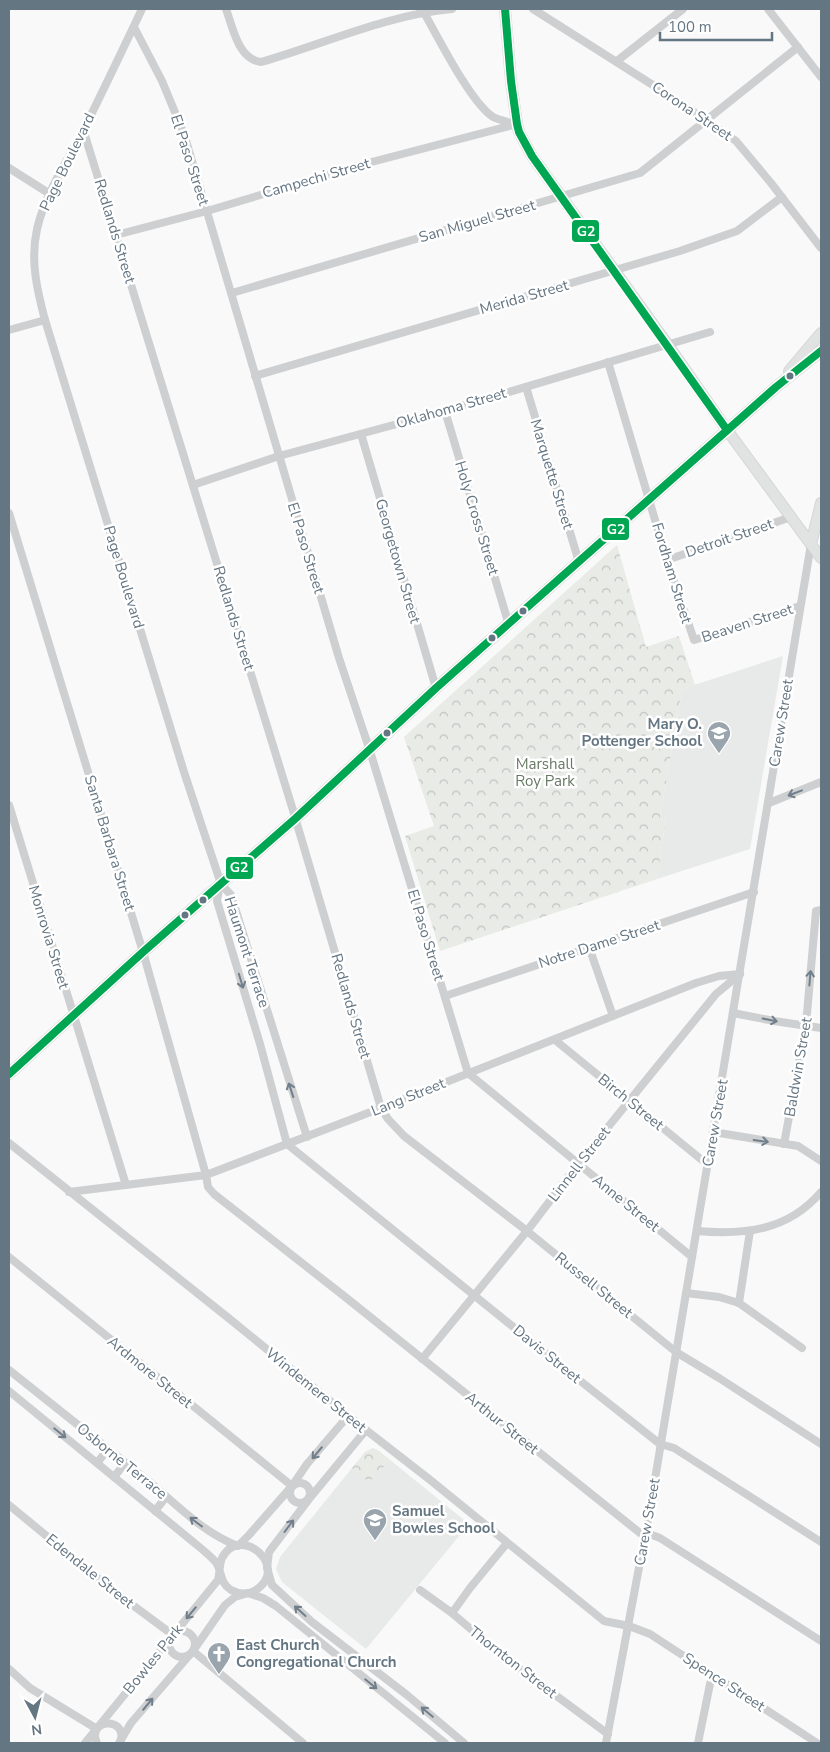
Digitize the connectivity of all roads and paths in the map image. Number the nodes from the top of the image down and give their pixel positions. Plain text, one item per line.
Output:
1 (142, 9) edge
2 (226, 9) edge
3 (452, 9) edge
4 (505, 9) edge
5 (533, 9) edge
6 (683, 9) edge
7 (768, 9) edge
8 (423, 10) edge
9 (134, 27) junction
10 (798, 47) junction
11 (617, 62) junction
12 (821, 77) edge
13 (706, 120) junction
14 (517, 124) junction
15 (84, 129) junction
16 (9, 168) edge
17 (50, 194) junction
18 (561, 197) junction
19 (782, 197) junction
20 (207, 211) junction
21 (116, 235) junction
22 (821, 248) edge
23 (615, 271) junction
24 (232, 292) junction
25 (45, 320) junction
26 (9, 330) edge
27 (710, 332) dead end
28 (821, 333) edge
29 (668, 344) junction
30 (821, 351) edge
31 (608, 362) junction
32 (255, 376) junction
33 (526, 387) junction
34 (776, 387) junction
35 (445, 411) junction
36 (727, 430) junction
37 (361, 434) junction
38 (279, 456) junction
39 (193, 485) junction
40 (650, 499) junction
41 (821, 502) edge
42 (9, 513) edge
43 (791, 517) junction
44 (811, 544) junction
45 (821, 558) edge
46 (667, 560) junction
47 (579, 562) junction
48 (800, 606) junction
49 (509, 625) junction
50 (694, 640) joint
51 (436, 688) junction
52 (370, 751) junction
53 (821, 782) edge
54 (769, 803) junction
55 (9, 805) edge
56 (296, 818) junction
57 (220, 884) junction
58 (754, 892) junction
59 (821, 910) edge
60 (589, 947) junction
61 (143, 952) junction
62 (740, 974) junction
63 (445, 996) junction
64 (733, 1013) junction
65 (73, 1015) junction
66 (613, 1016) junction
67 (270, 1022) junction
68 (806, 1026) junction
69 (255, 1027) junction
70 (821, 1028) edge
71 (555, 1040) junction
72 (9, 1074) edge
73 (468, 1074) junction
74 (630, 1101) junction
75 (381, 1108) junction
76 (713, 1132) junction
77 (307, 1137) junction
78 (9, 1143) edge
79 (287, 1144) junction
80 (784, 1144) junction
81 (821, 1161) edge
82 (578, 1164) junction
83 (708, 1165) junction
84 (206, 1175) junction
85 (126, 1185) junction
86 (69, 1192) junction
87 (821, 1192) edge
88 (697, 1231) junction
89 (750, 1231) junction
90 (527, 1232) junction
91 (692, 1256) junction
92 (9, 1257) edge
93 (686, 1293) junction
94 (474, 1295) junction
95 (739, 1303) junction
96 (802, 1348) dead end
97 (676, 1352) junction
98 (422, 1358) junction
99 (9, 1370) edge
100 (9, 1391) edge
101 (35, 1391) junction
102 (24, 1403) junction
103 (53, 1405) junction
104 (348, 1416) junction
105 (42, 1418) junction
106 (366, 1430) junction
107 (660, 1444) junction
108 (821, 1444) edge
109 (108, 1449) junction
110 (97, 1463) junction
111 (125, 1463) junction
112 (114, 1477) junction
113 (292, 1486) junction
114 (166, 1497) junction
115 (309, 1499) junction
116 (9, 1505) edge
117 (181, 1510) junction
118 (155, 1511) junction
119 (170, 1523) junction
120 (645, 1537) junction
121 (821, 1542) edge
122 (507, 1543) junction
123 (238, 1546) junction
124 (267, 1568) junction
125 (220, 1574) junction
126 (420, 1590) dead end
127 (248, 1593) junction
128 (452, 1613) junction
129 (628, 1626) junction
130 (173, 1635) junction
131 (821, 1641) edge
132 (193, 1651) junction
133 (9, 1668) edge
134 (713, 1676) junction
135 (97, 1729) junction
136 (608, 1734) junction
137 (85, 1743) edge
138 (97, 1743) edge
139 (120, 1743) edge
140 (303, 1743) edge
141 (445, 1743) edge
142 (464, 1743) edge
143 (606, 1743) edge
144 (698, 1743) edge
145 (817, 1743) edge

1 - 9 street, Page Boulevard
2 - 8 street
3 - 8 street
4 - 14 main road
5 - 11 street, Corona Street
6 - 11 street
7 - 10 street
8 - 14 street
9 - 15 street, Page Boulevard
9 - 20 street, El Paso Street
10 - 12 street
10 - 13 street, San Miguel Street
11 - 13 street, Corona Street
13 - 18 street, San Miguel Street
13 - 19 street, Corona Street
14 - 18 main road
14 - 20 street, Campechi Street
15 - 17 street, Page Boulevard
15 - 21 street, Redlands Street
16 - 17 street
17 - 25 street, Page Boulevard
18 - 23 main road
18 - 24 street, San Miguel Street
19 - 22 street, Corona Street
19 - 23 street, Merida Street
20 - 21 street, Campechi Street
20 - 24 street, El Paso Street
21 - 39 street, Redlands Street
23 - 29 main road
23 - 32 street, Merida Street
24 - 32 street, El Paso Street
25 - 26 street
25 - 57 street, Page Boulevard
27 - 29 street, Oklahoma Street
28 - 34 main road
29 - 31 street, Oklahoma Street
29 - 36 main road
30 - 34 main road
31 - 33 street, Oklahoma Street
31 - 40 street, Fordham Street
32 - 38 street, El Paso Street
33 - 35 street, Oklahoma Street
33 - 47 street, Marquette Street
34 - 36 main road
35 - 37 street, Oklahoma Street
35 - 49 street, Holy Cross Street
36 - 40 main road
36 - 43 main road
37 - 38 street, Oklahoma Street
37 - 51 street, Georgetown Street
38 - 39 street, Oklahoma Street
38 - 52 street, El Paso Street
39 - 56 street, Redlands Street
40 - 46 street, Fordham Street
40 - 47 main road
41 - 44 main road, Carew Street
42 - 61 street, Santa Barbara Street
43 - 44 main road
43 - 46 street, Detroit Street
44 - 45 main road
44 - 48 street, Carew Street
46 - 50 street, Fordham Street
47 - 49 main road
48 - 50 street, Beaven Street
48 - 54 street, Carew Street
49 - 51 main road
51 - 52 main road
52 - 56 main road
52 - 63 street, El Paso Street
53 -> 54 street
54 - 58 street, Carew Street
55 - 65 street, Monrovia Street
56 - 57 main road
56 - 75 street, Redlands Street
57 - 61 main road
57 - 67 street, Haumont Terrace
57 -> 69 street, Haumont Terrace
58 - 60 street, Notre Dame Street
58 - 62 street, Carew Street
68 -> 59 street, Baldwin Street
60 - 63 street, Notre Dame Street
60 - 66 street
61 - 65 main road
61 - 84 street, Santa Barbara Street
62 - 64 street, Carew Street
62 - 66 street, Lang Street
62 - 74 street, Linnell Street
63 - 73 street, El Paso Street
64 -> 68 street
64 - 76 street, Carew Street
65 - 72 main road
65 - 85 street, Monrovia Street
66 - 71 street, Lang Street
67 - 69 street
77 -> 67 street, Haumont Terrace
68 - 70 street
68 - 80 street, Baldwin Street
69 - 79 street, Haumont Terrace
71 - 73 street, Lang Street
71 - 74 street, Birch Street
73 - 75 street, Lang Street
73 - 82 street, Anne Street
74 - 82 street, Linnell Street
74 - 83 street, Birch Street
75 - 77 street, Lang Street
75 - 90 street, Russell Street
76 -> 80 street
76 - 83 street, Carew Street
77 - 79 street, Lang Street
78 - 86 street, Windemere Street
79 - 84 street, Lang Street
79 - 94 street, Davis Street
80 - 81 street
82 - 90 street, Linnell Street
82 - 91 street, Anne Street
83 - 88 street, Carew Street
84 - 85 street, Lang Street
84 - 98 street, Arthur Street
85 - 86 street, Lang Street
86 - 104 street, Windemere Street
87 - 89 street
88 - 89 street
88 - 91 street, Carew Street
89 - 95 street
90 - 94 street, Linnell Street
90 - 97 street, Russell Street
91 - 93 street, Carew Street
92 - 113 street, Ardmore Street
93 - 95 street
93 - 97 street, Carew Street
94 - 98 street, Linnell Street
94 - 107 street, Davis Street
95 - 96 street
97 - 107 street, Carew Street
97 - 108 street, Russell Street
98 - 120 street, Arthur Street
99 - 101 street, Osborne Terrace
100 - 102 street, Osborne Terrace
101 - 102 street
101 - 103 street, Osborne Terrace
102 - 105 street, Osborne Terrace
103 - 105 street
103 - 109 street, Osborne Terrace
104 - 106 street, Windemere Street
104 -> 113 street, Bowles Park
105 -> 110 street, Osborne Terrace
106 - 115 street, Bowles Park
106 - 122 street, Windemere Street
107 - 120 street, Carew Street
107 - 121 street, Davis Street
109 - 110 street
109 - 111 street, Osborne Terrace
110 - 112 street, Osborne Terrace
111 - 112 street
111 - 114 street, Osborne Terrace
112 - 118 street, Osborne Terrace
113 - 115 street, Ardmore Street
113 - 115 street, Ardmore Street
113 - 123 street, Bowles Park
114 - 117 street, Osborne Terrace
114 - 118 street
124 -> 115 street, Bowles Park
116 - 130 street, Edendale Street
117 - 119 street
123 -> 117 street, Osborne Terrace
118 - 119 street, Osborne Terrace
119 - 125 street, Osborne Terrace
120 - 129 street, Carew Street
120 - 131 street, Arthur Street
122 - 128 street
122 - 129 street, Windemere Street
123 - 124 street
123 - 125 street, Bowles Park
124 - 127 street, Bowles Park
142 -> 124 street
125 - 127 street
125 -> 130 street, Bowles Park
126 - 128 street, Thornton Street
127 - 132 street, Bowles Park
127 -> 141 street
128 - 136 street, Thornton Street
129 - 134 street, Spence Street
129 - 136 street, Carew Street
130 - 132 street, Edendale Street
130 - 132 street
130 - 135 street, Bowles Park
139 -> 132 street, Bowles Park
132 - 140 street, Edendale Street
133 - 135 street
134 - 144 street
134 - 145 street, Spence Street
135 - 137 street, Bowles Park
135 - 138 street
135 - 139 street
136 - 143 street, Carew Street

